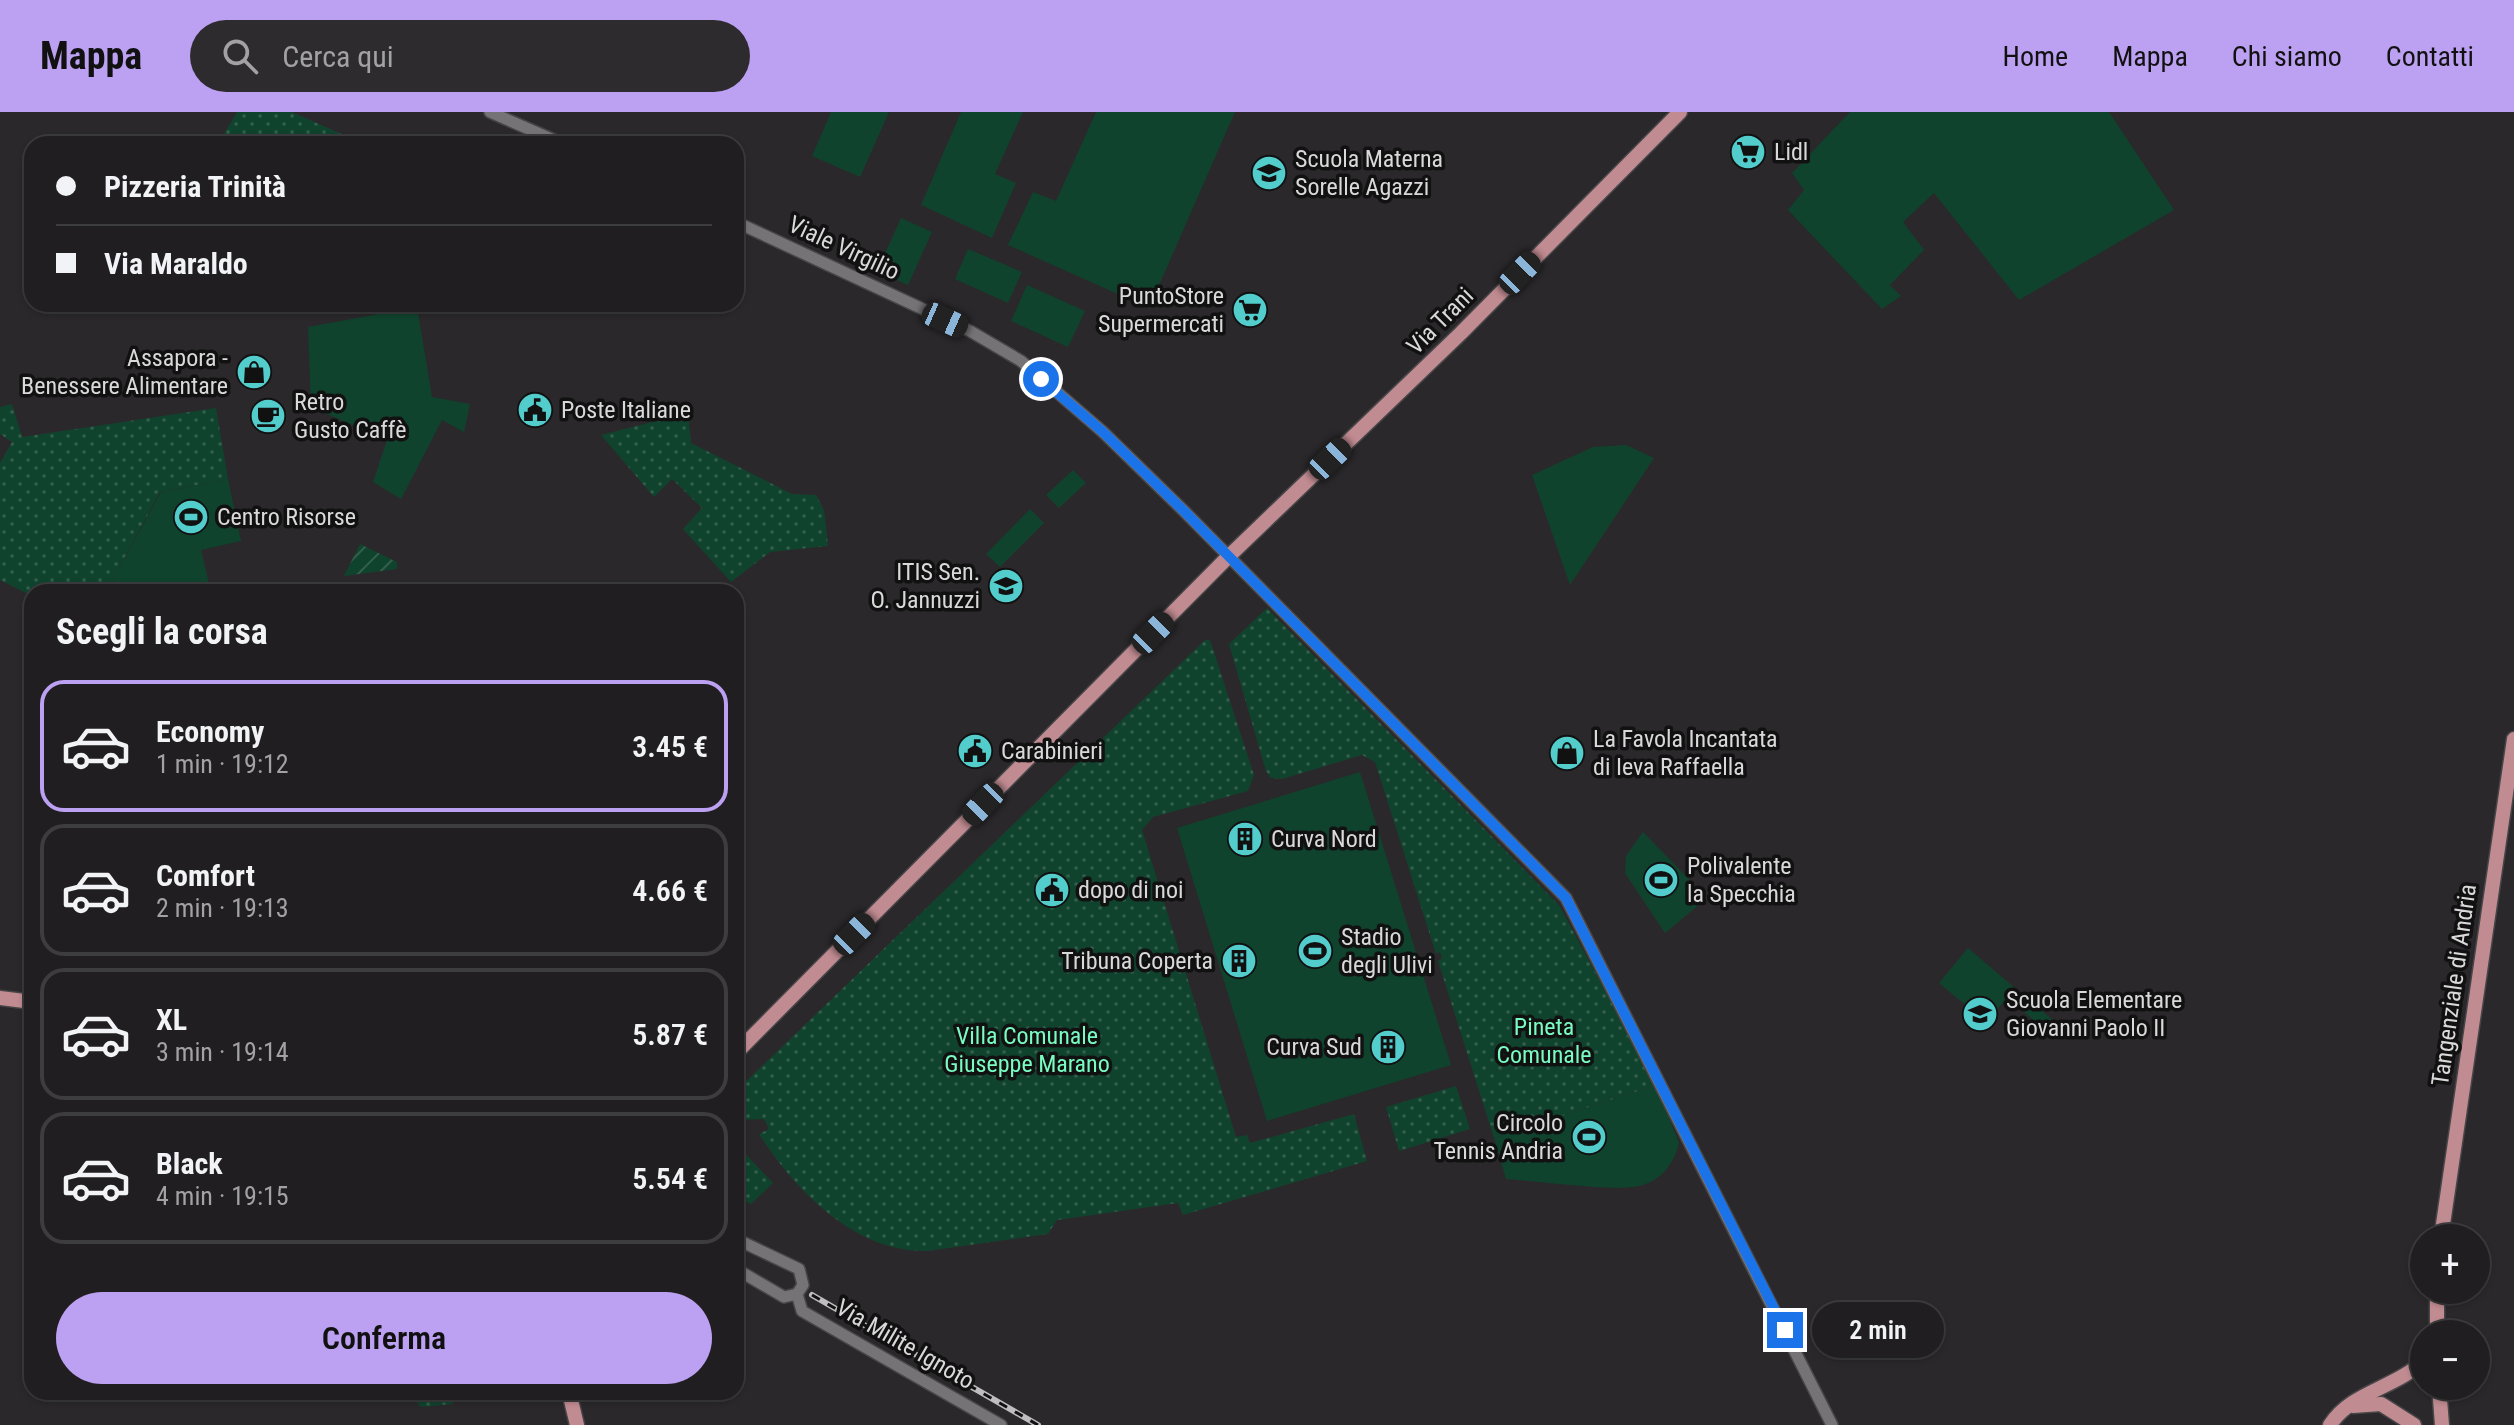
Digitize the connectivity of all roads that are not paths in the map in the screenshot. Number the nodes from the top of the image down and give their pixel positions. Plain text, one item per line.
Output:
1 (490, 112) edge
2 (1680, 112) edge
3 (545, 136) edge
4 (744, 226) edge
5 (1227, 558) junction
6 (2514, 739) edge
7 (0, 998) edge
8 (24, 1001) edge
9 (744, 1045) edge
10 (2443, 1224) edge
11 (744, 1243) edge
12 (744, 1274) edge
13 (797, 1294) junction
14 (2410, 1372) edge
15 (571, 1400) edge
16 (2440, 1400) edge
17 (2345, 1408) junction
18 (982, 1420) edge
19 (577, 1425) edge
20 (1001, 1425) edge
21 (1832, 1425) edge
22 (2330, 1425) edge
23 (2414, 1425) edge
24 (2442, 1425) edge

1 - 3 street
2 - 5 main road, Via Trani
4 - 5 street, Viale Virgilio
5 - 9 main road, Via Trani
5 - 21 street, Viale Virgilio
6 - 10 main road, Tangenziale di Andria
7 - 8 main road
11 - 13 street
12 - 13 street
13 - 18 street, Via Milite Ignoto
14 - 17 main road
15 - 19 main road
16 - 24 main road
17 - 22 main road
17 - 23 main road
18 - 20 street, Via Milite Ignoto

